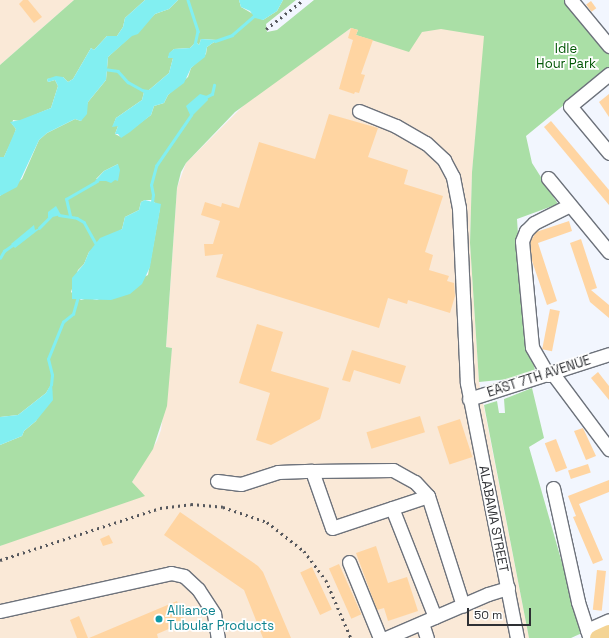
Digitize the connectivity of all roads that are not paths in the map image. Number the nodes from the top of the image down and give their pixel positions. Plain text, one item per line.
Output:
1 (571, 0) edge
2 (609, 46) edge
3 (609, 74) edge
4 (358, 111) dead end
5 (609, 153) edge
6 (548, 178) dead end
7 (570, 205) junction
8 (609, 252) edge
9 (609, 354) edge
10 (551, 374) junction
11 (469, 399) junction
12 (609, 449) edge
13 (312, 471) junction
14 (217, 481) dead end
15 (552, 488) dead end
16 (428, 496) junction
17 (392, 508) junction
18 (349, 562) dead end
19 (508, 588) junction
20 (463, 606) junction
21 (0, 611) edge
22 (435, 618) junction
23 (609, 620) edge
24 (422, 623) junction
25 (609, 633) edge
26 (592, 635) edge
27 (218, 638) edge
28 (380, 638) edge
29 (386, 638) edge
30 (427, 638) edge
31 (517, 638) edge

1 - 2 street
3 - 5 street
4 - 11 street, ALABAMA STREET
6 - 7 street
7 - 8 street
7 - 10 street
9 - 10 street, EAST 7TH AVENUE
10 - 11 street, EAST 7TH AVENUE
10 - 12 street
11 - 19 street, ALABAMA STREET
13 - 14 street
13 - 16 street
13 - 17 street
15 - 26 street
16 - 17 street
16 - 20 street
17 - 22 street
18 - 28 street
19 - 20 street
19 - 31 street, ALABAMA STREET
20 - 22 street
21 - 27 street
22 - 24 street
23 - 26 street
24 - 29 street
24 - 30 street
25 - 26 main road

